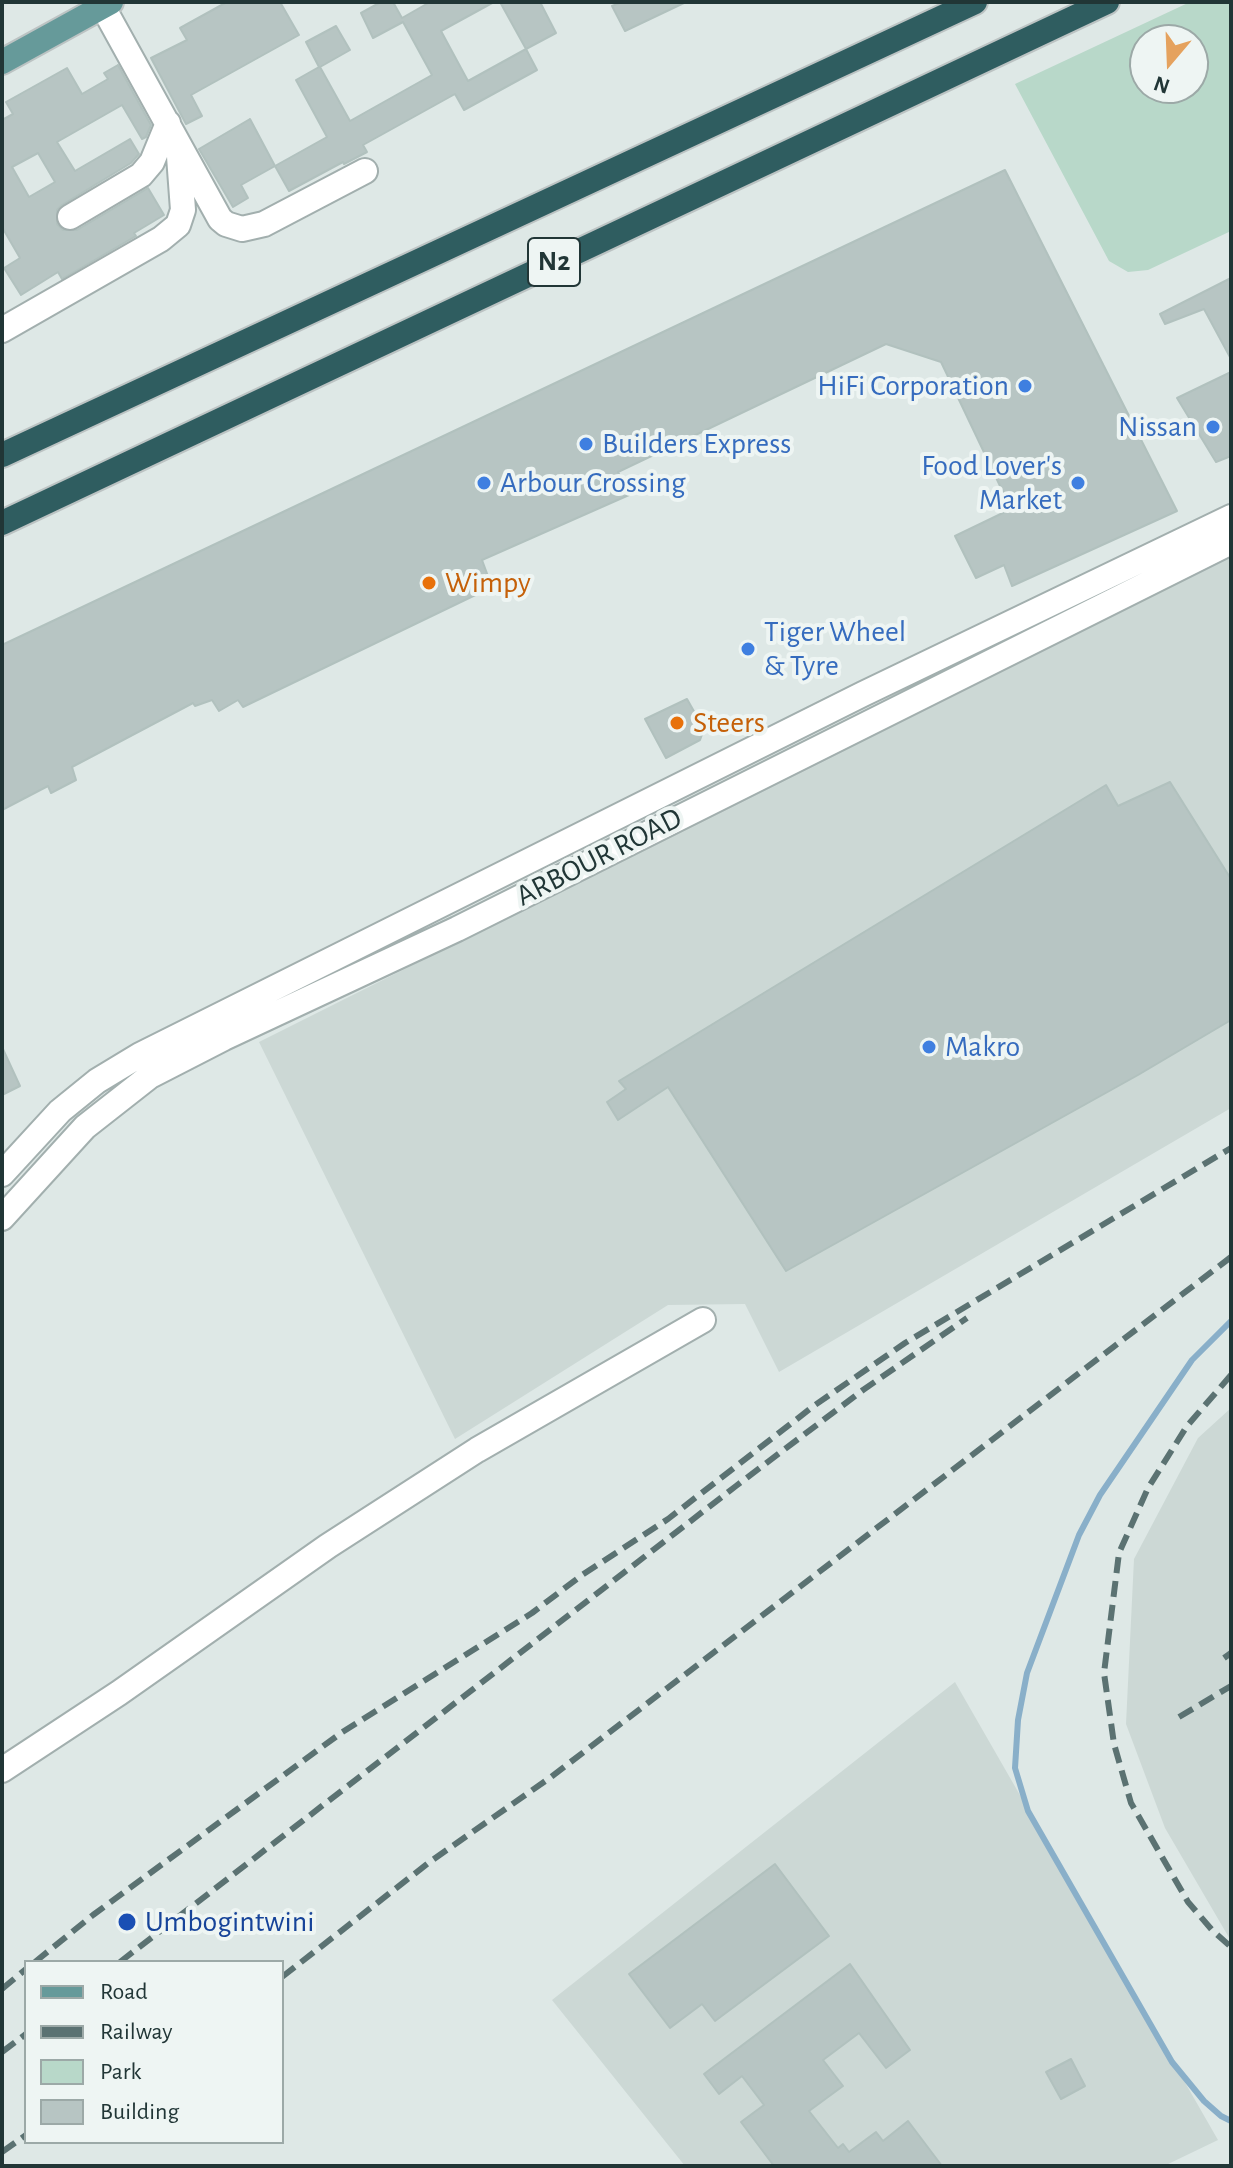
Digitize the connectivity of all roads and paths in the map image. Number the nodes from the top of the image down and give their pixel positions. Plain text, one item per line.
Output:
1 (975, 2) edge
2 (1107, 2) edge
3 (107, 4) edge
4 (2, 62) edge
5 (173, 132) junction
6 (365, 171) dead end
7 (70, 217) dead end
8 (2, 330) edge
9 (2, 455) edge
10 (1231, 517) edge
11 (2, 523) edge
12 (1231, 542) edge
13 (2, 1174) edge
14 (2, 1218) edge
15 (703, 1320) dead end
16 (2, 1770) edge

1 - 9 highway, N2
2 - 11 highway, N2
3 - 4 main road
3 - 5 street
5 - 6 street
5 - 7 street
5 - 8 street
10 - 13 street, ARBOUR ROAD
12 - 14 street, ARBOUR ROAD
15 - 16 street

